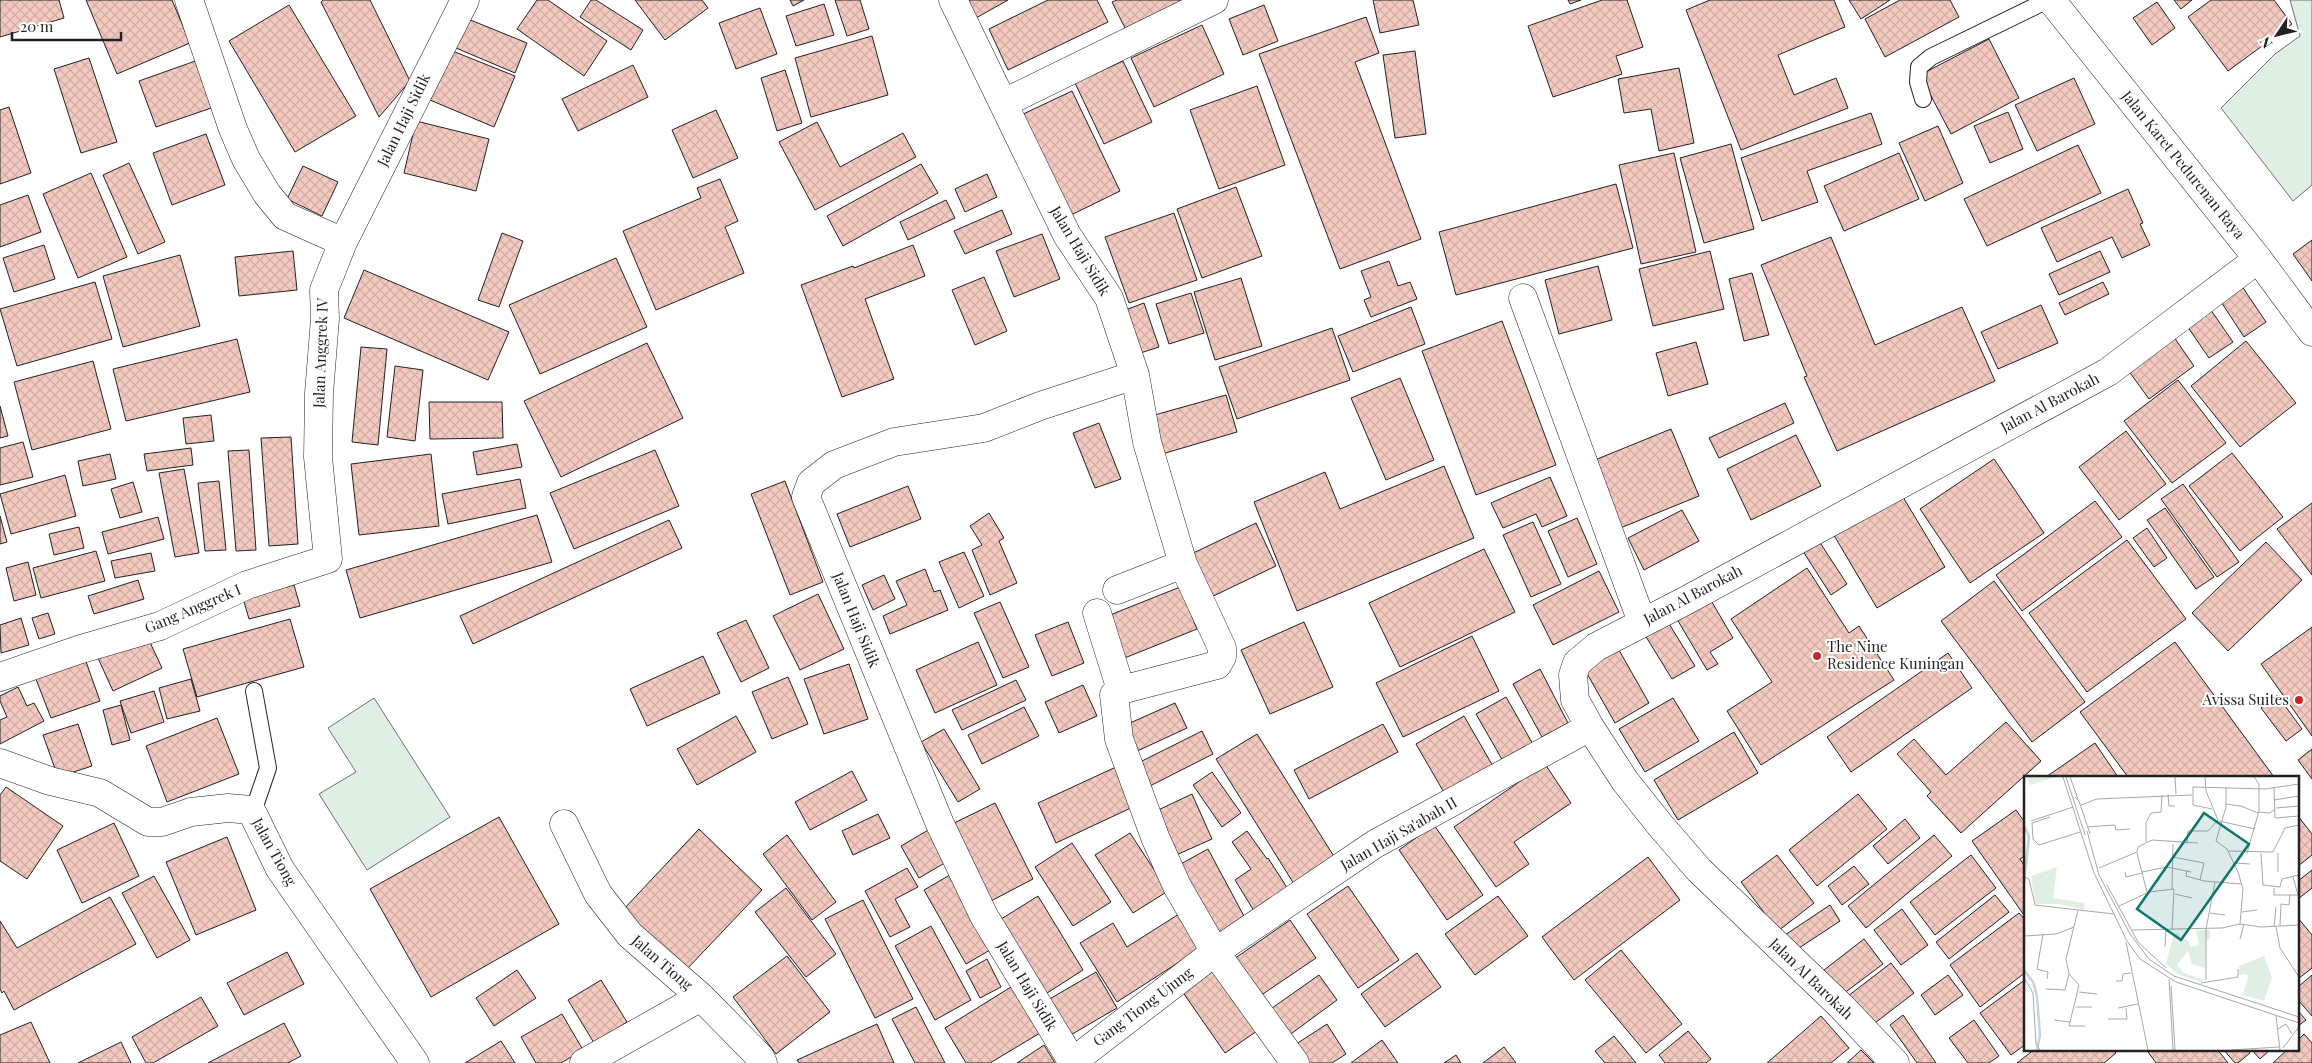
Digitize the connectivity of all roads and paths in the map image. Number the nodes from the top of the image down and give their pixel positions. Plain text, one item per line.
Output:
1 (190, 0) edge
2 (953, 0) edge
3 (1214, 0) edge
4 (2050, 0) edge
5 (464, 1) edge
6 (1923, 98) dead end
7 (1004, 103) junction
8 (343, 242) junction
9 (2258, 260) junction
10 (1523, 298) dead end
11 (2312, 332) edge
12 (1136, 375) junction
13 (328, 559) joint
14 (1183, 564) junction
15 (1117, 590) dead end
16 (1097, 613) dead end
17 (1642, 622) junction
18 (0, 677) edge
19 (1121, 690) junction
20 (254, 691) dead end
21 (1590, 727) junction
22 (0, 763) edge
23 (251, 810) junction
24 (564, 824) dead end
25 (1215, 952) junction
26 (701, 997) junction
27 (1072, 1062) edge
28 (415, 1063) edge
29 (584, 1063) edge
30 (763, 1063) edge
31 (1294, 1063) edge
32 (1895, 1063) edge

1 - 8 street
2 - 7 street, Jalan Haji Sidik
3 - 7 street
4 - 6 lane
4 - 9 street, Jalan Karet Pedurenan Raya
5 - 8 street, Jalan Haji Sidik
7 - 12 street, Jalan Haji Sidik
8 - 13 street, Jalan Anggrek IV
9 - 11 street, Jalan Karet Pedurenan Raya
9 - 17 street, Jalan Al Barokah
10 - 17 street
12 - 14 street, Jalan Haji Sidik
12 - 27 street, Jalan Haji Sidik
13 - 18 street, Gang Anggrek I
14 - 15 street
14 - 19 street, Jalan Haji Sidik
16 - 19 street
17 - 21 street, Jalan Al Barokah
19 - 25 street
20 - 23 lane
21 - 25 street, Jalan Haji Sa'abah II
21 - 32 street, Jalan Al Barokah
22 - 23 street, Jalan Tiong
23 - 28 street, Jalan Tiong
24 - 26 street, Jalan Tiong
25 - 27 street, Gang Tiong Ujung
25 - 31 street
26 - 29 street, Jalan Tiong
26 - 30 street, Jalan Tiong

